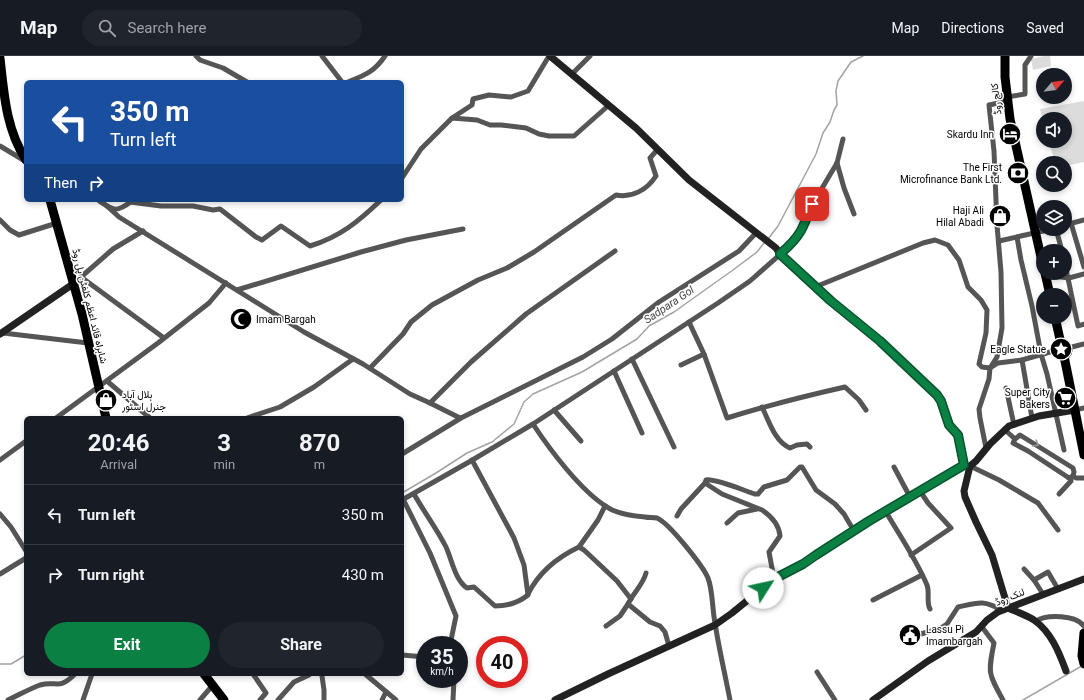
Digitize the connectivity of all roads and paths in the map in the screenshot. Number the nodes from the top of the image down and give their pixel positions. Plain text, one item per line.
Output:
1 (196, 56) edge
2 (322, 56) edge
3 (385, 56) edge
4 (549, 56) edge
5 (590, 56) edge
6 (1005, 56) edge
7 (1031, 56) edge
8 (0, 58) edge
9 (572, 74) junction
10 (244, 80) edge
11 (340, 80) edge
12 (353, 80) edge
13 (1007, 99) junction
14 (609, 106) junction
15 (452, 118) junction
16 (843, 139) dead end
17 (0, 146) edge
18 (658, 149) junction
19 (24, 157) edge
20 (24, 160) edge
21 (837, 163) junction
22 (404, 175) edge
23 (51, 202) edge
24 (101, 202) edge
25 (131, 202) edge
26 (138, 202) edge
27 (379, 202) edge
28 (108, 207) junction
29 (854, 214) dead end
30 (0, 220) edge
31 (1084, 220) edge
32 (56, 223) junction
33 (1072, 223) edge
34 (1072, 226) edge
35 (464, 230) dead end
36 (143, 231) junction
37 (757, 233) junction
38 (1036, 233) joint
39 (1017, 237) junction
40 (999, 241) junction
41 (615, 251) dead end
42 (780, 254) junction
43 (1084, 267) edge
44 (1084, 274) edge
45 (81, 277) junction
46 (1072, 277) edge
47 (1069, 280) edge
48 (226, 283) junction
49 (73, 284) junction
50 (815, 286) junction
51 (237, 290) junction
52 (689, 322) junction
53 (1057, 324) edge
54 (1084, 324) edge
55 (1, 334) edge
56 (164, 338) junction
57 (88, 343) junction
58 (1084, 344) edge
59 (1062, 349) junction
60 (704, 354) junction
61 (1041, 354) junction
62 (353, 358) junction
63 (632, 359) junction
64 (1022, 360) junction
65 (680, 365) dead end
66 (370, 368) junction
67 (990, 368) junction
68 (614, 371) junction
69 (107, 381) junction
70 (99, 387) junction
71 (1006, 388) dead end
72 (430, 403) junction
73 (762, 407) junction
74 (1084, 408) edge
75 (554, 410) junction
76 (866, 410) dead end
77 (1075, 410) junction
78 (1055, 414) junction
79 (59, 416) edge
80 (106, 416) edge
81 (148, 416) edge
82 (253, 416) edge
83 (460, 418) junction
84 (1032, 418) junction
85 (532, 424) junction
86 (1014, 424) junction
87 (1005, 430) junction
88 (642, 433) dead end
89 (1015, 440) junction
90 (581, 441) dead end
91 (24, 442) edge
92 (674, 447) dead end
93 (810, 447) dead end
94 (986, 448) junction
95 (1064, 450) dead end
96 (404, 453) edge
97 (1084, 455) edge
98 (0, 460) edge
99 (472, 460) junction
100 (967, 466) junction
101 (894, 467) dead end
102 (1071, 477) junction
103 (1084, 478) edge
104 (705, 483) junction
105 (920, 491) junction
106 (414, 494) junction
107 (1059, 494) dead end
108 (910, 498) junction
109 (404, 499) edge
110 (404, 502) edge
111 (605, 506) junction
112 (758, 509) junction
113 (886, 512) junction
114 (0, 514) edge
115 (677, 516) dead end
116 (727, 523) dead end
117 (1058, 530) dead end
118 (854, 531) junction
119 (579, 547) junction
120 (24, 548) edge
121 (911, 555) junction
122 (24, 559) edge
123 (1024, 569) dead end
124 (646, 573) dead end
125 (0, 574) edge
126 (922, 575) junction
127 (774, 579) junction
128 (1084, 579) edge
129 (1034, 580) junction
130 (1058, 589) junction
131 (1043, 594) junction
132 (528, 595) junction
133 (873, 600) dead end
134 (629, 602) junction
135 (1005, 609) junction
136 (930, 610) dead end
137 (1036, 622) junction
138 (715, 625) junction
139 (606, 626) dead end
140 (1084, 626) edge
141 (982, 627) junction
142 (1084, 633) edge
143 (452, 636) edge
144 (914, 636) dead end
145 (669, 646) junction
146 (404, 655) edge
147 (416, 656) edge
148 (1084, 664) edge
149 (1066, 670) dead end
150 (817, 672) dead end
151 (73, 676) edge
152 (91, 676) edge
153 (205, 676) edge
154 (254, 676) edge
155 (305, 676) edge
156 (322, 676) edge
157 (368, 676) edge
158 (212, 686) junction
159 (454, 688) edge
160 (386, 692) junction
161 (8, 700) edge
162 (84, 700) edge
163 (200, 700) edge
164 (224, 700) edge
165 (260, 700) edge
166 (278, 700) edge
167 (324, 700) edge
168 (382, 700) edge
169 (396, 700) edge
170 (453, 700) edge
171 (555, 700) edge
172 (730, 700) edge
173 (835, 700) edge
174 (873, 700) edge
175 (1003, 700) edge

1 - 10 street
2 - 11 street
3 - 12 street
4 - 9 main road
4 - 15 street
5 - 9 street
6 - 13 highway, کالج روڈ
7 - 13 street
8 - 19 highway
9 - 14 main road
13 - 38 highway, کالج روڈ
13 - 40 street
14 - 15 street
14 - 18 main road
15 - 22 street
16 - 21 street
17 - 20 street
18 - 37 main road
18 - 66 street
21 - 29 street
21 - 42 street
23 - 32 highway, شاہراہ قائد اعظم کلفٹن پل روڈ
24 - 28 street
25 - 28 street
26 - 27 street
28 - 36 street
30 - 32 street
31 - 33 street
32 - 49 highway, شاہراہ قائد اعظم کلفٹن پل روڈ
34 - 43 street
35 - 51 street
36 - 45 street
36 - 48 street
37 - 42 main road
37 - 83 street
38 - 39 street
39 - 40 street
39 - 61 street
40 - 67 street
41 - 72 street
42 - 50 main road
42 - 52 street
44 - 46 street
45 - 49 street
45 - 56 street
47 - 54 street
48 - 51 street
48 - 56 street
49 - 55 main road
49 - 57 highway, شاہراہ قائد اعظم کلفٹن پل روڈ
50 - 67 street
50 - 100 main road
51 - 62 street
52 - 60 street
52 - 63 street
53 - 59 highway
55 - 57 street
56 - 69 street
57 - 70 highway, شاہراہ قائد اعظم کلفٹن پل روڈ
58 - 59 street
59 - 61 street
59 - 77 highway
60 - 65 street
60 - 73 street
61 - 64 street
61 - 78 street
62 - 66 street
62 - 82 street
63 - 68 street
63 - 92 street
64 - 67 street
64 - 84 street
66 - 72 street
67 - 94 street
68 - 75 street
68 - 88 street
69 - 70 street
69 - 81 street
70 - 79 street
70 - 80 highway, شاہراہ قائد اعظم کلفٹن پل روڈ
71 - 86 street
72 - 83 street
73 - 76 street
73 - 93 street
74 - 77 street
75 - 85 street
75 - 90 street
77 - 78 main road
77 - 97 highway
78 - 84 main road
78 - 95 street
83 - 96 street
84 - 86 main road
85 - 99 street
85 - 111 street
86 - 87 main road
87 - 89 street
87 - 94 main road
89 - 102 street
89 -> 102 street
91 - 98 street
94 - 100 main road
99 - 106 street
99 - 132 street
100 - 105 main road
100 - 117 street
100 - 135 main road
101 - 108 street
102 - 103 street
102 - 107 street
104 - 112 street
104 - 115 street
104 - 118 street
105 - 108 main road
105 - 121 street
106 - 109 street
106 - 132 street
108 - 113 main road
110 - 143 street
111 - 119 street
111 - 138 street
112 - 116 street
112 - 127 street
113 - 118 main road
113 - 121 street
114 - 120 street
118 - 127 main road
119 - 132 street
119 - 134 street
121 - 126 street
122 - 125 street
123 - 129 street
124 - 134 street
126 - 133 street
126 - 136 street
127 - 138 main road
128 - 130 main road, لنک روڈ
129 - 130 street
129 - 131 street
130 - 131 main road, لنک روڈ
131 - 135 main road, لنک روڈ
134 - 139 street
134 - 145 street
135 - 137 main road
135 - 141 main road, لنک روڈ
135 - 144 street
137 - 140 street
137 - 149 main road
138 - 145 main road
138 - 172 street
141 - 174 main road, لنک روڈ
141 - 175 street
142 - 148 highway
145 - 171 main road
146 - 147 street
150 - 173 street
151 - 161 street
152 - 162 street
153 - 158 highway
154 - 165 street
155 - 166 street
156 - 167 street
157 - 160 street
158 - 163 street
158 - 164 highway
159 - 170 street
160 - 168 street
160 - 169 street

